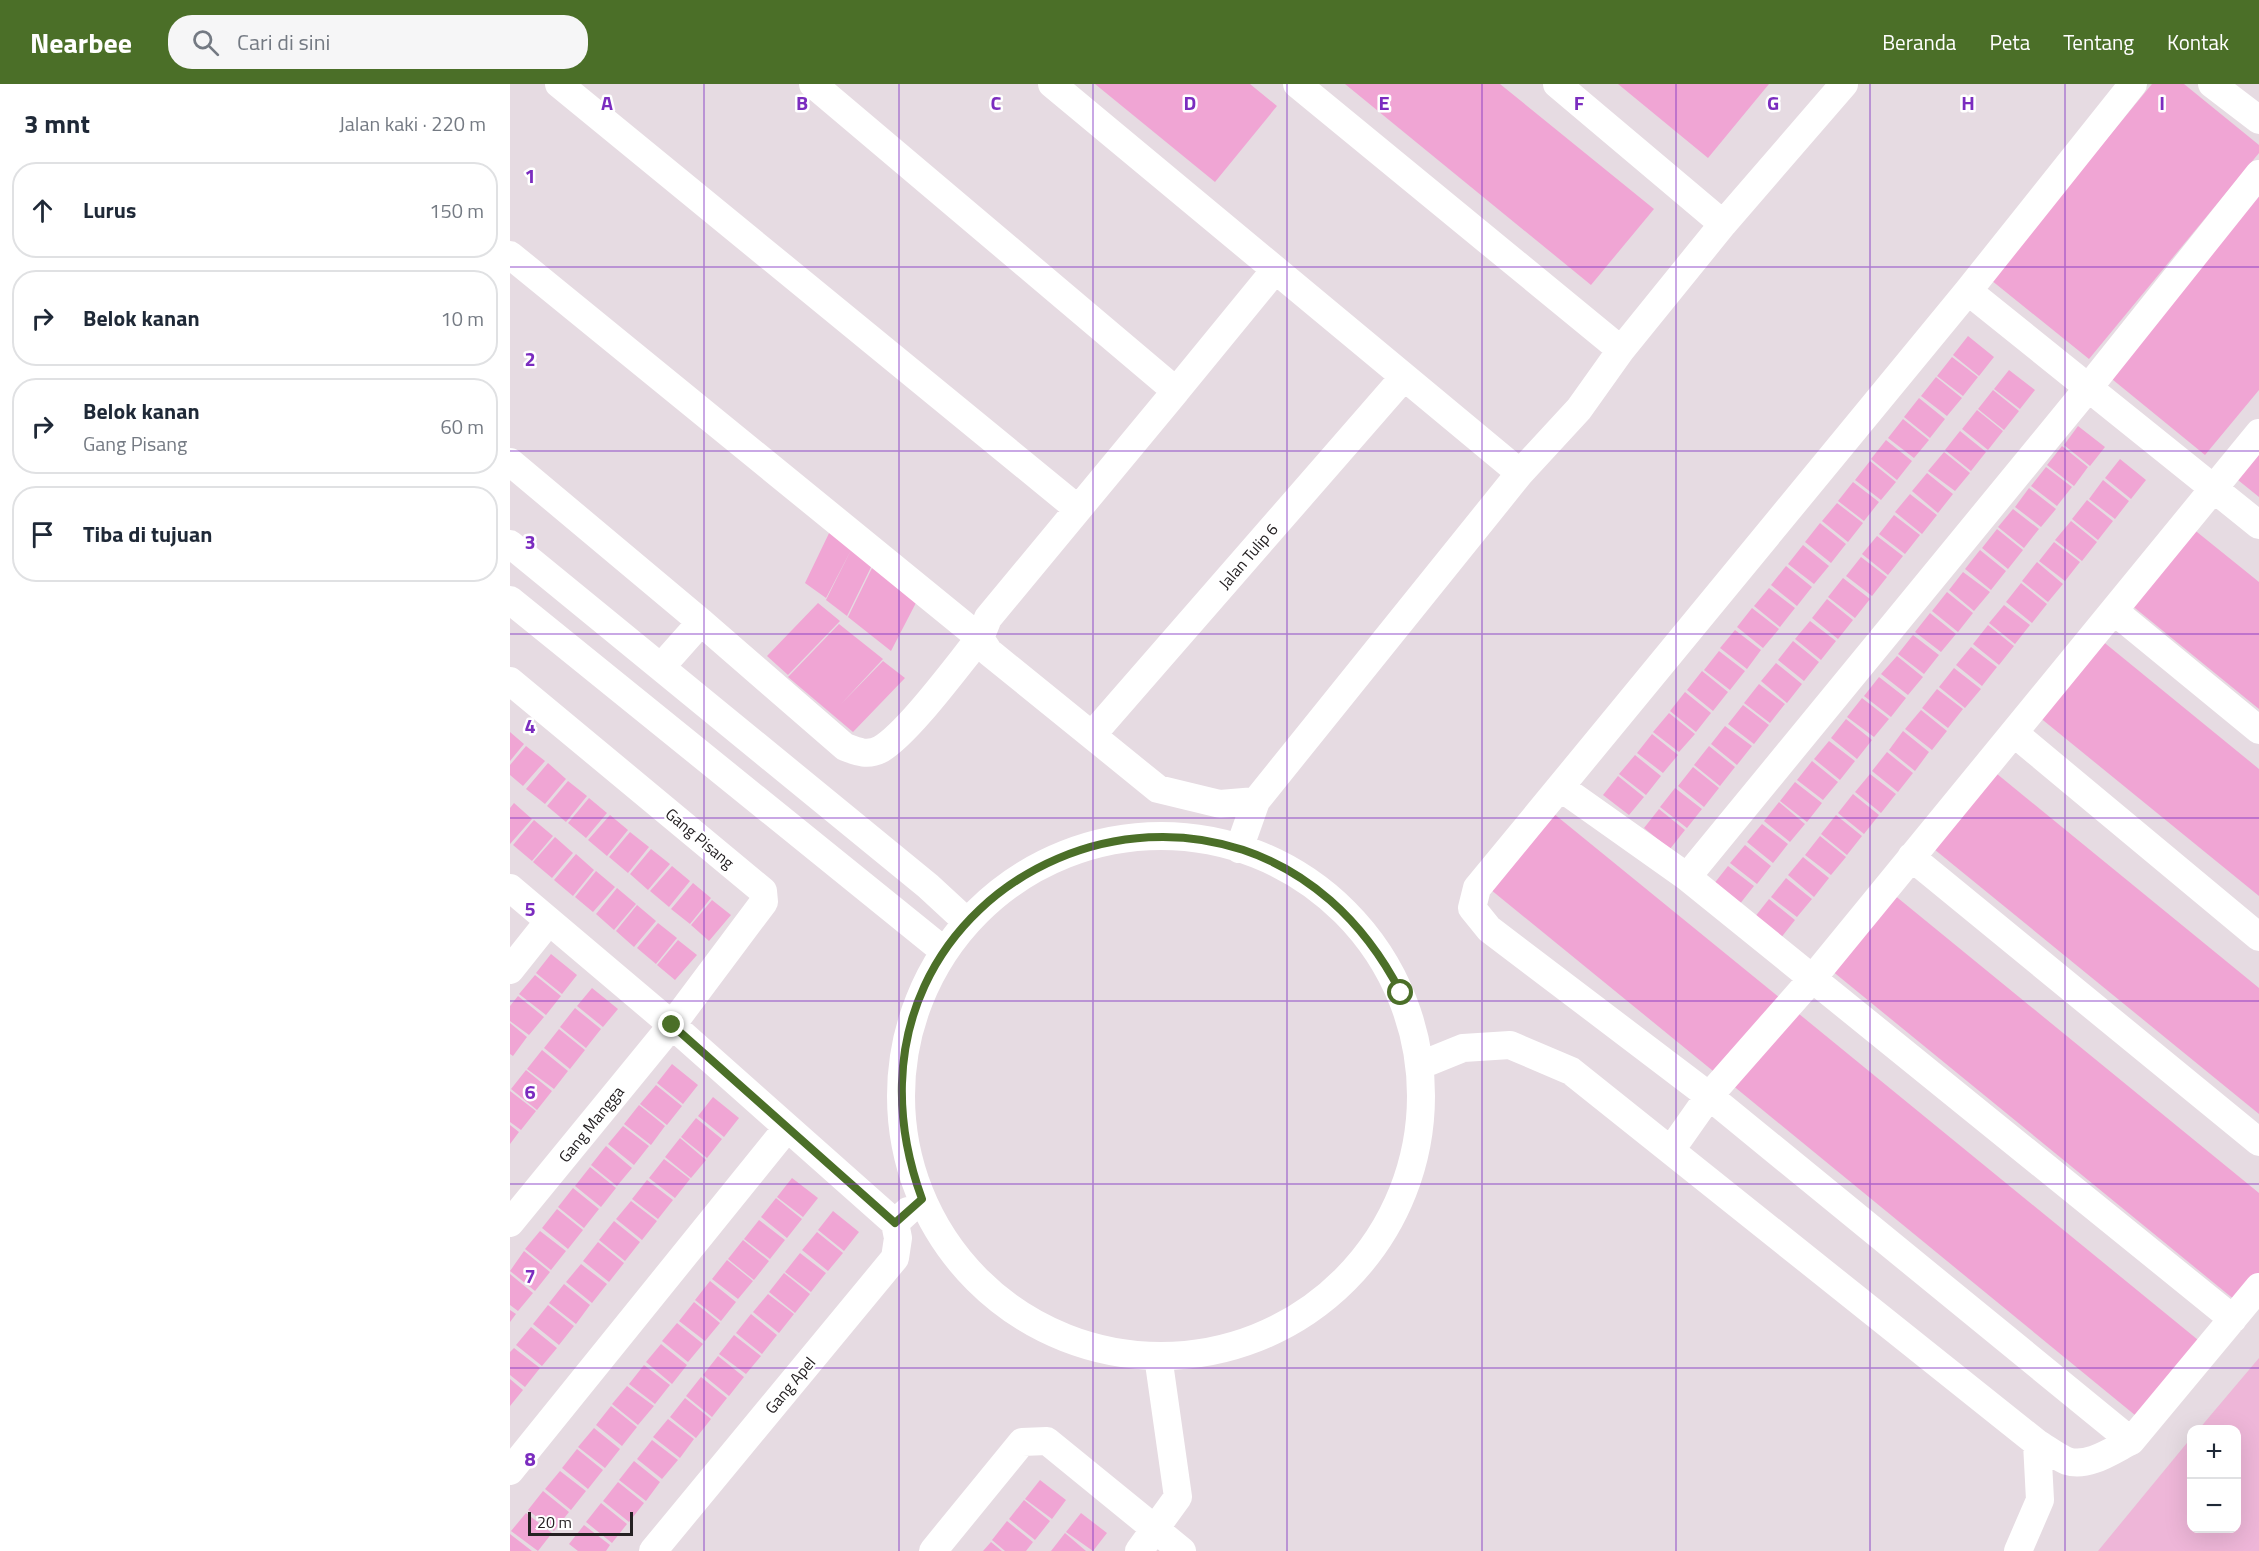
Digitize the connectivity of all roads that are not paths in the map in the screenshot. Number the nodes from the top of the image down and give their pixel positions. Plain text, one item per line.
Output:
1 (559, 84) edge
2 (813, 84) edge
3 (1052, 84) edge
4 (1298, 84) edge
5 (1557, 84) edge
6 (2133, 84) edge
7 (2212, 84) edge
8 (1832, 88) edge
9 (2259, 120) edge
10 (2259, 174) edge
11 (1723, 224) junction
12 (510, 255) edge
13 (1275, 270) junction
14 (1968, 291) junction
15 (1621, 350) junction
16 (1404, 377) junction
17 (2089, 387) junction
18 (1176, 391) junction
19 (2259, 433) edge
20 (510, 462) edge
21 (1520, 473) junction
22 (2214, 488) junction
23 (1078, 509) junction
24 (2259, 525) edge
25 (510, 544) edge
26 (510, 600) edge
27 (2114, 611) junction
28 (701, 622) junction
29 (980, 638) junction
30 (661, 667) junction
31 (510, 681) edge
32 (2259, 730) edge
33 (2014, 733) junction
34 (1092, 735) junction
35 (1560, 787) junction
36 (1256, 801) junction
37 (1239, 849) junction
38 (1911, 857) junction
39 (1687, 877) junction
40 (510, 888) edge
41 (549, 921) junction
42 (967, 922) junction
43 (2259, 936) edge
44 (944, 951) junction
45 (510, 970) edge
46 (1812, 979) junction
47 (672, 1025) junction
48 (1421, 1065) junction
49 (1709, 1096) junction
50 (787, 1128) junction
51 (2259, 1142) edge
52 (1671, 1150) junction
53 (908, 1211) junction
54 (510, 1223) edge
55 (2259, 1287) edge
56 (2233, 1319) junction
57 (1158, 1356) junction
58 (2131, 1441) junction
59 (2037, 1443) junction
60 (510, 1472) edge
61 (1147, 1540) edge
62 (653, 1551) edge
63 (933, 1551) edge
64 (1182, 1551) edge
65 (2018, 1551) edge

1 - 23 street
2 - 18 street
3 - 13 street
4 - 15 street
5 - 11 street
6 - 14 street
7 - 9 street
8 - 11 street
10 - 17 street
11 - 15 street
12 - 29 street
13 - 16 street
13 - 18 street
14 - 17 street
14 - 35 street
15 - 21 street
16 - 21 street
16 - 34 street, Jalan Tulip 6
17 - 22 street
17 - 39 street
18 - 23 street
19 - 22 street
20 - 28 street
21 - 36 street
22 - 24 street
22 - 27 street
23 - 29 street
25 - 30 street
26 - 44 street
27 - 32 street
27 - 33 street
28 - 29 street
28 - 30 street
29 - 34 street
30 - 42 street
31 - 47 street, Gang Pisang
33 - 38 street
33 - 43 street
34 - 36 street
35 - 39 street
35 - 49 street
36 - 37 street
37 - 42 street
37 - 48 street
38 - 46 street
38 - 51 street
39 - 46 street
40 - 41 street
41 - 45 street
41 - 47 street
42 - 44 street
44 - 53 street
46 - 49 street
46 - 56 street
47 - 50 street
47 - 54 street, Gang Mangga
48 - 52 street
48 - 57 street
49 - 52 street
49 - 58 street
50 - 53 street
50 - 60 street
52 - 59 street
53 - 57 street
53 - 62 street, Gang Apel
55 - 56 street
56 - 58 street
57 - 61 street
58 - 59 street
59 - 65 street
61 - 63 street
61 - 64 street

